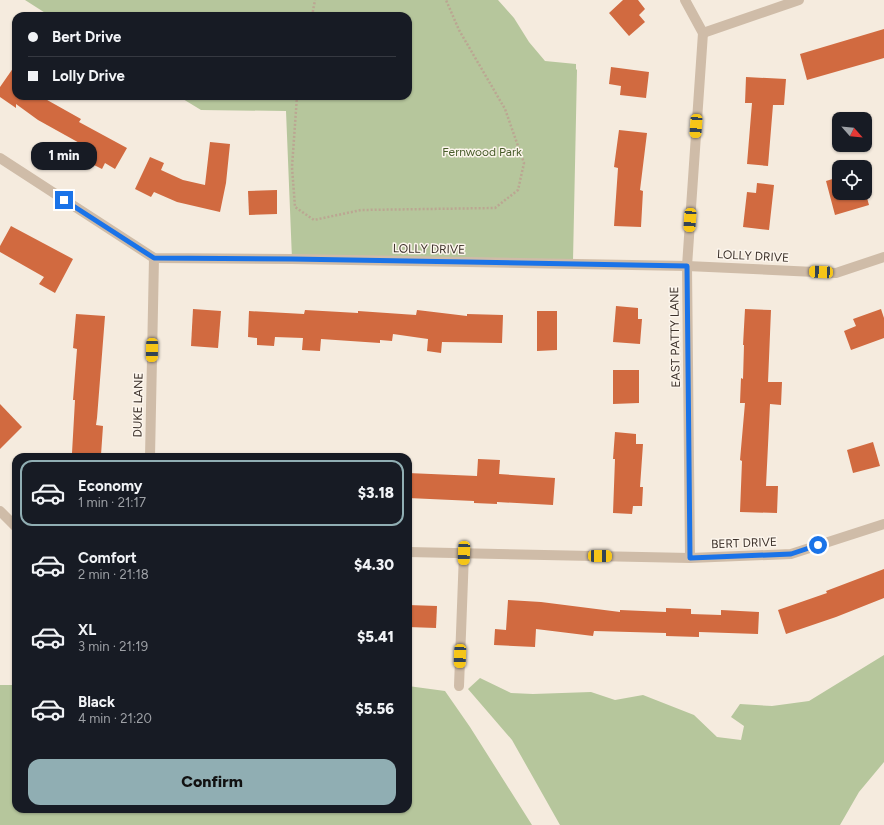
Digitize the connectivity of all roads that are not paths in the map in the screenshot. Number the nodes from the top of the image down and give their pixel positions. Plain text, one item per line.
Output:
1 (685, 0) edge
2 (798, 0) edge
3 (703, 33) junction
4 (0, 158) edge
5 (884, 257) edge
6 (154, 258) junction
7 (687, 266) junction
8 (150, 453) edge
9 (0, 511) edge
10 (12, 523) edge
11 (884, 524) edge
12 (412, 552) edge
13 (464, 553) junction
14 (690, 558) junction
15 (459, 686) dead end

1 - 3 street
2 - 3 street
3 - 7 street, EAST PATTY LANE
4 - 6 street
5 - 7 street, LOLLY DRIVE
6 - 7 street, LOLLY DRIVE
6 - 8 street, DUKE LANE
7 - 14 street, EAST PATTY LANE
9 - 10 street
11 - 14 street, BERT DRIVE
12 - 13 street, BERT DRIVE
13 - 14 street, BERT DRIVE
13 - 15 street

